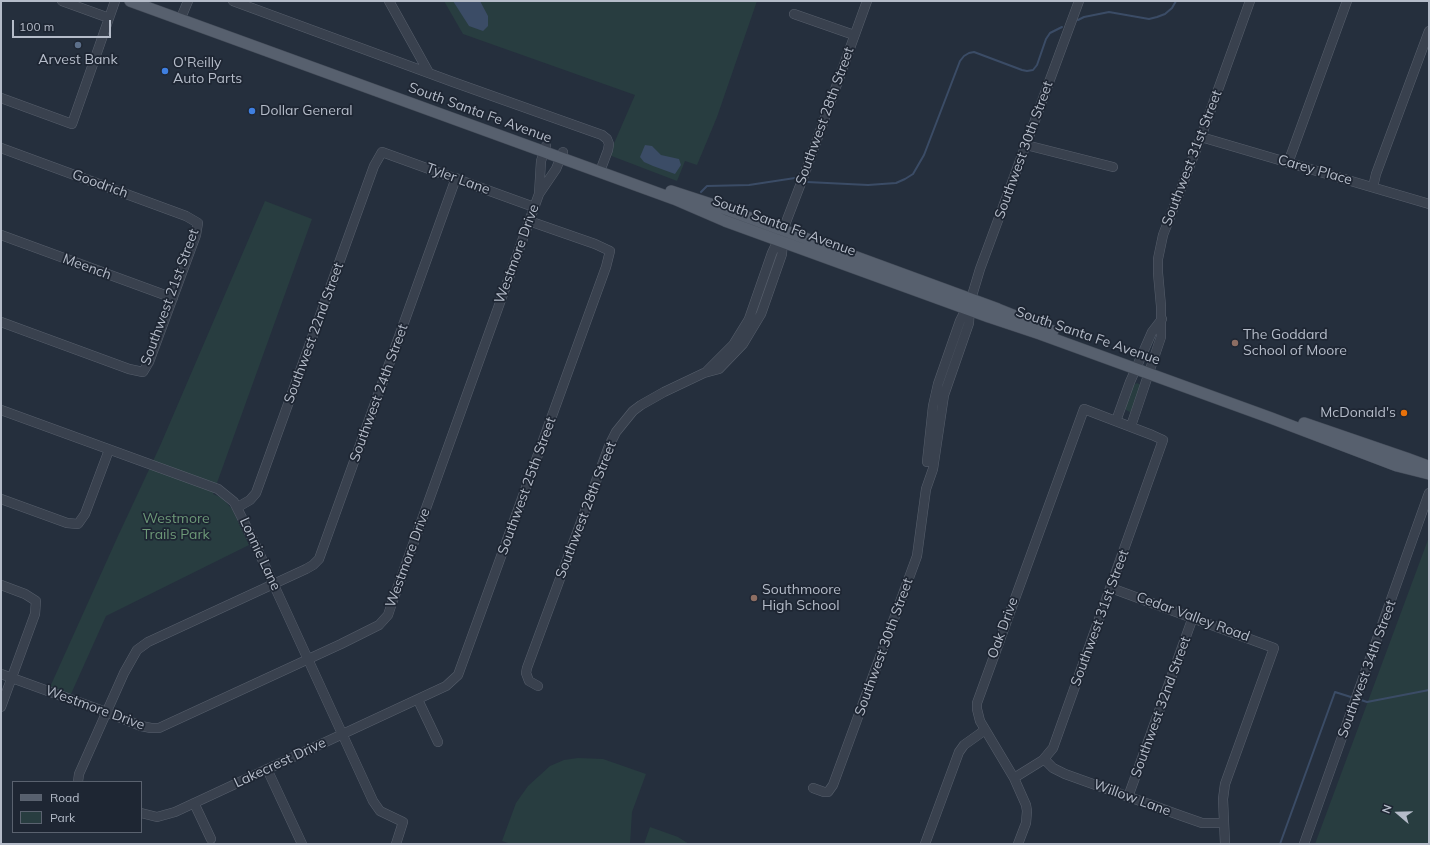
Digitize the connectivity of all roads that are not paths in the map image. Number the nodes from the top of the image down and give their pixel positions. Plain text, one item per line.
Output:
1 (62, 1) edge
2 (115, 1) edge
3 (130, 1) edge
4 (150, 1) edge
5 (188, 1) edge
6 (233, 1) edge
7 (389, 1) edge
8 (867, 1) edge
9 (1079, 1) edge
10 (1250, 1) edge
11 (1347, 1) edge
12 (183, 13) junction
13 (794, 14) dead end
14 (109, 18) junction
15 (1429, 31) edge
16 (854, 35) junction
17 (429, 73) junction
18 (1, 98) edge
19 (1201, 137) junction
20 (1026, 145) junction
21 (1, 148) edge
22 (545, 149) junction
23 (382, 152) joint
24 (562, 155) junction
25 (1288, 163) junction
26 (602, 166) junction
27 (1113, 168) dead end
28 (456, 178) junction
29 (1373, 187) junction
30 (539, 194) junction
31 (1429, 204) edge
32 (534, 206) junction
33 (529, 221) junction
34 (198, 223) joint
35 (1, 236) edge
36 (781, 237) junction
37 (173, 298) junction
38 (969, 306) junction
39 (1162, 320) junction
40 (1, 322) edge
41 (1138, 366) junction
42 (1150, 370) junction
43 (1, 410) edge
44 (1116, 421) junction
45 (1131, 426) junction
46 (109, 450) junction
47 (1429, 469) edge
48 (1429, 474) edge
49 (1429, 493) edge
50 (1, 499) edge
51 (238, 507) junction
52 (273, 584) junction
53 (1, 586) edge
54 (1110, 588) junction
55 (1193, 617) junction
56 (308, 660) junction
57 (1, 674) edge
58 (12, 678) junction
59 (538, 686) dead end
60 (418, 700) junction
61 (1, 707) edge
62 (106, 712) junction
63 (985, 730) junction
64 (342, 735) junction
65 (438, 742) dead end
66 (1044, 759) junction
67 (267, 769) junction
68 (1014, 778) junction
69 (78, 781) edge
70 (812, 788) dead end
71 (1128, 797) junction
72 (194, 803) junction
73 (142, 813) edge
74 (1224, 823) junction
75 (211, 839) dead end
76 (302, 844) edge
77 (396, 844) edge
78 (925, 844) edge
79 (1018, 844) edge
80 (1225, 844) edge
81 (1304, 844) edge

1 - 14 street
2 - 14 street
3 - 22 main road, South Santa Fe Avenue
4 - 12 main road, South Santa Fe Avenue
5 - 12 street
6 - 17 street
7 - 17 street
8 - 16 street, Southwest 28th Street
9 - 20 street, Southwest 30th Street
10 - 19 street, Southwest 31st Street
11 - 25 street
12 - 22 main road, South Santa Fe Avenue
13 - 16 street
14 - 18 street
15 - 29 street
16 - 36 street, Southwest 28th Street
17 - 26 street
19 - 25 street, Carey Place
19 - 39 street, Southwest 31st Street
20 - 27 street
20 - 38 street, Southwest 30th Street
21 - 34 street, Goodrich
22 - 24 main road, South Santa Fe Avenue
22 - 30 street, Westmore Drive
23 - 28 street, Tyler Lane
23 - 51 street, Southwest 22nd Street
24 - 26 main road, South Santa Fe Avenue
24 - 30 street, Westmore Drive
24 - 36 main road, South Santa Fe Avenue
25 - 29 street, Carey Place
26 - 36 main road, South Santa Fe Avenue
28 - 32 street, Tyler Lane
28 - 52 street, Southwest 24th Street
29 - 31 street, Carey Place
30 - 32 street, Westmore Drive
32 - 33 street, Westmore Drive
33 - 56 street, Westmore Drive
33 - 60 street, Southwest 25th Street
34 - 37 street, Southwest 21st Street
35 - 37 street, Meench
36 - 38 main road, South Santa Fe Avenue
36 - 59 street, Southwest 28th Street
37 - 40 street, Southwest 21st Street
38 - 41 main road, South Santa Fe Avenue
38 - 70 street, Southwest 30th Street
39 - 41 street
39 - 42 street, Southwest 31st Street
41 - 42 main road, South Santa Fe Avenue
41 - 44 street
42 - 45 street, Southwest 31st Street
42 - 47 main road, South Santa Fe Avenue
42 - 48 main road, South Santa Fe Avenue
43 - 46 street, Lonnie Lane
44 - 45 street
44 - 63 street, Oak Drive
45 - 54 street, Southwest 31st Street
46 - 50 street
46 - 51 street, Lonnie Lane
49 - 81 street, Southwest 34th Street
51 - 52 street, Lonnie Lane
52 - 56 street, Lonnie Lane
52 - 62 street, Southwest 24th Street
53 - 58 street
54 - 55 street, Cedar Valley Road
54 - 66 street, Southwest 31st Street
55 - 71 street, Southwest 32nd Street
55 - 74 street, Cedar Valley Road
56 - 62 street, Westmore Drive
56 - 64 street, Lonnie Lane
57 - 58 street, Westmore Drive
58 - 61 street
58 - 62 street, Westmore Drive
60 - 64 street, Lakecrest Drive
60 - 65 street
62 - 69 street, Southwest 24th Street
63 - 68 street, Oak Drive
63 - 78 street
64 - 67 street, Lakecrest Drive
64 - 77 street, Lonnie Lane
66 - 68 street, Southwest 31st Street
66 - 71 street, Willow Lane
67 - 72 street, Lakecrest Drive
67 - 76 street
68 - 79 street, Oak Drive
71 - 74 street, Willow Lane
72 - 73 street, Lakecrest Drive
72 - 75 street
74 - 80 street

